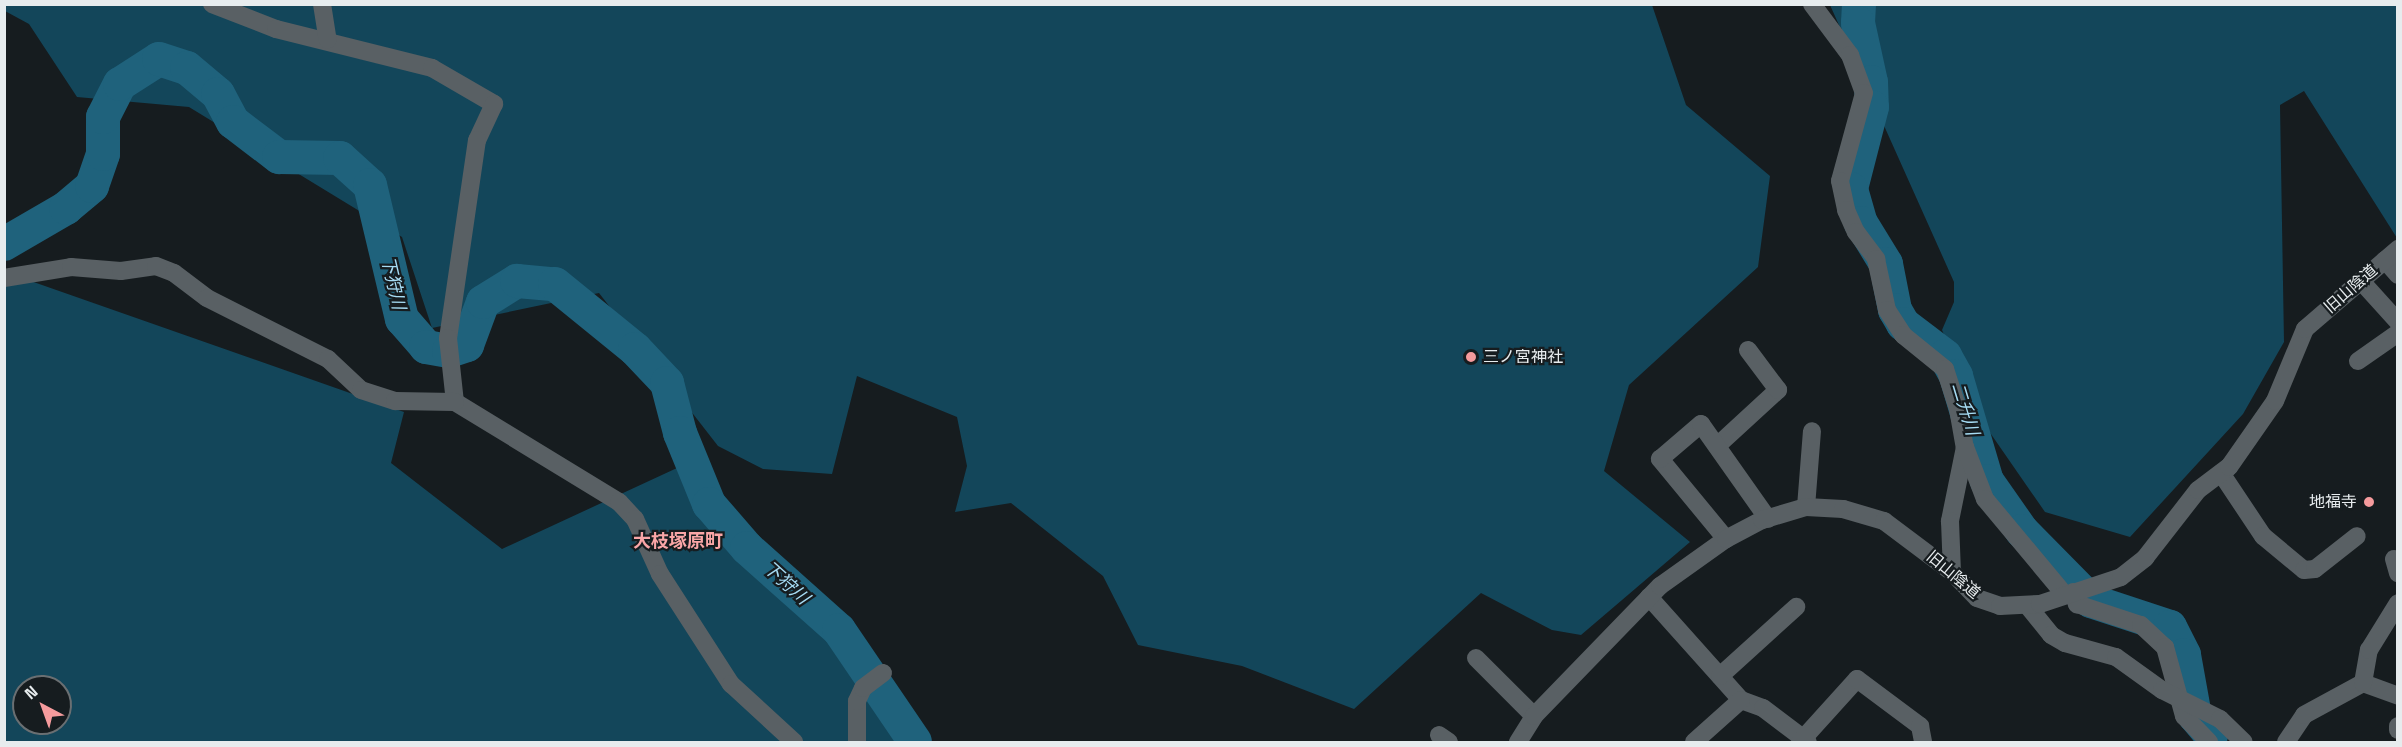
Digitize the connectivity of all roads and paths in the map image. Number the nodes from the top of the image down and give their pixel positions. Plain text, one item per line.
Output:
1 (212, 4) edge
2 (322, 4) edge
3 (1812, 4) edge
4 (328, 40) junction
5 (2391, 254) edge
6 (2397, 275) edge
7 (4, 278) edge
8 (2361, 281) junction
9 (2397, 322) edge
10 (2397, 333) edge
11 (1748, 350) dead end
12 (2358, 361) dead end
13 (455, 402) junction
14 (1812, 431) dead end
15 (1717, 446) junction
16 (1965, 447) junction
17 (2221, 473) junction
18 (1806, 507) junction
19 (1768, 519) junction
20 (2357, 536) dead end
21 (1726, 539) junction
22 (1952, 572) junction
23 (2069, 594) junction
24 (1649, 597) junction
25 (2397, 603) edge
26 (2027, 605) junction
27 (1796, 607) dead end
28 (1476, 658) dead end
29 (882, 674) dead end
30 (1720, 676) junction
31 (2363, 683) junction
32 (2397, 696) edge
33 (2180, 697) junction
34 (1741, 700) junction
35 (1534, 716) junction
36 (1803, 741) edge
37 (794, 742) edge
38 (856, 742) edge
39 (1518, 742) edge
40 (1694, 742) edge
41 (1923, 742) edge
42 (2209, 742) edge
43 (2244, 742) edge
44 (2286, 742) edge

1 - 4 street
2 - 4 street
3 - 16 street
4 - 13 street
5 - 6 street
5 - 8 street, 旧山陰道
7 - 13 street
8 - 9 street
8 - 17 street, 旧山陰道
10 - 12 street
11 - 15 street
13 - 37 street
14 - 18 street
15 - 19 street
15 - 21 street
16 - 22 street
16 - 23 street
17 - 20 street
17 - 23 street, 旧山陰道
18 - 19 street, 旧山陰道
18 - 22 street, 旧山陰道
19 - 21 street, 旧山陰道
21 - 24 street, 旧山陰道
22 - 26 street, 旧山陰道
23 - 26 street, 旧山陰道
23 - 33 street
24 - 30 street
24 - 35 street, 旧山陰道
25 - 31 street
26 - 33 street
27 - 30 street
28 - 35 street
29 - 38 street
30 - 34 street
31 - 32 street
31 - 44 street
33 - 42 street
33 - 43 street
34 - 36 street
34 - 40 street
35 - 39 street, 旧山陰道
36 - 41 street

